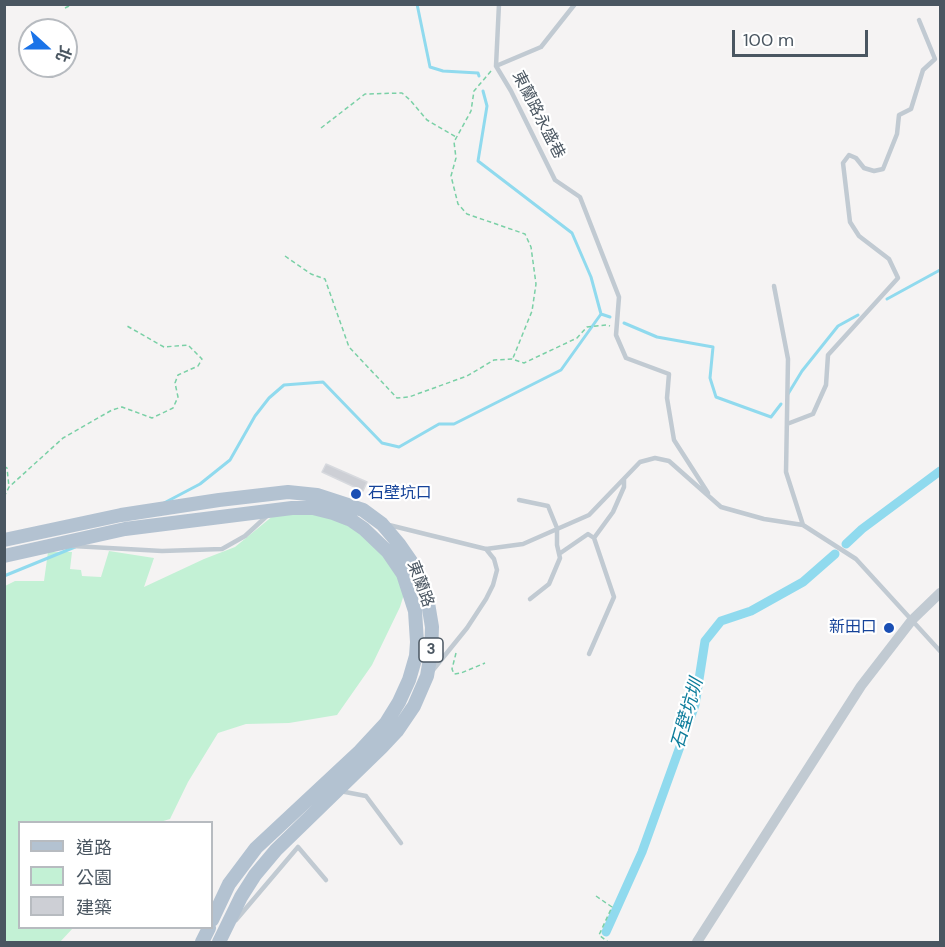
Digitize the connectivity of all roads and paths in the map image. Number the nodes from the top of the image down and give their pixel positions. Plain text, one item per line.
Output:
1 (73, 4) edge
2 (499, 4) edge
3 (575, 4) edge
4 (65, 8) dead end
5 (919, 20) dead end
6 (496, 66) junction
7 (321, 128) dead end
8 (457, 138) junction
9 (285, 256) dead end
10 (774, 286) dead end
11 (127, 326) dead end
12 (616, 328) junction
13 (512, 359) junction
14 (787, 424) junction
15 (4, 466) edge
16 (624, 479) junction
17 (9, 487) junction
18 (4, 497) edge
19 (711, 498) junction
20 (519, 500) dead end
21 (275, 510) junction
22 (382, 524) junction
23 (803, 525) junction
24 (557, 528) junction
25 (364, 529) junction
26 (594, 538) junction
27 (4, 540) edge
28 (53, 545) junction
29 (486, 549) junction
30 (559, 554) junction
31 (4, 556) edge
32 (940, 593) edge
33 (530, 599) dead end
34 (912, 620) junction
35 (459, 647) dead end
36 (940, 651) edge
37 (589, 654) dead end
38 (485, 663) dead end
39 (427, 676) junction
40 (337, 790) junction
41 (401, 843) dead end
42 (326, 880) dead end
43 (596, 896) dead end
44 (213, 918) edge
45 (220, 940) edge
46 (608, 942) edge
47 (697, 942) edge

1 - 4 path
2 - 6 lane, 東蘭路永盛巷
3 - 6 lane
5 - 14 lane
6 - 8 path
6 - 12 lane, 東蘭路永盛巷
7 - 8 path
8 - 13 path
9 - 13 path
10 - 14 lane
11 - 17 path
12 - 13 path
12 - 19 lane, 東蘭路永盛巷
14 - 23 lane
15 - 17 path
16 - 19 lane
16 - 24 lane
16 - 26 lane
17 - 18 path
19 - 23 lane
20 - 24 lane
21 - 25 main road, 東蘭路 / 3
21 - 28 main road, 東蘭路 / 3
21 - 28 lane
22 - 25 lane
22 - 27 main road, 東蘭路 / 3
22 - 29 lane
22 - 39 main road, 東蘭路 / 3
23 - 34 lane
24 - 29 lane
24 - 30 lane
25 - 44 main road, 東蘭路 / 3
26 - 30 lane
26 - 37 lane
28 - 31 main road, 東蘭路 / 3
29 - 39 lane, 東蘭路
30 - 33 lane
32 - 34 street
34 - 36 lane
34 - 47 street
35 - 38 path
39 - 40 main road, 東蘭路 / 3
40 - 41 lane
40 - 45 main road, 東蘭路 / 3
42 - 45 lane
43 - 46 path

